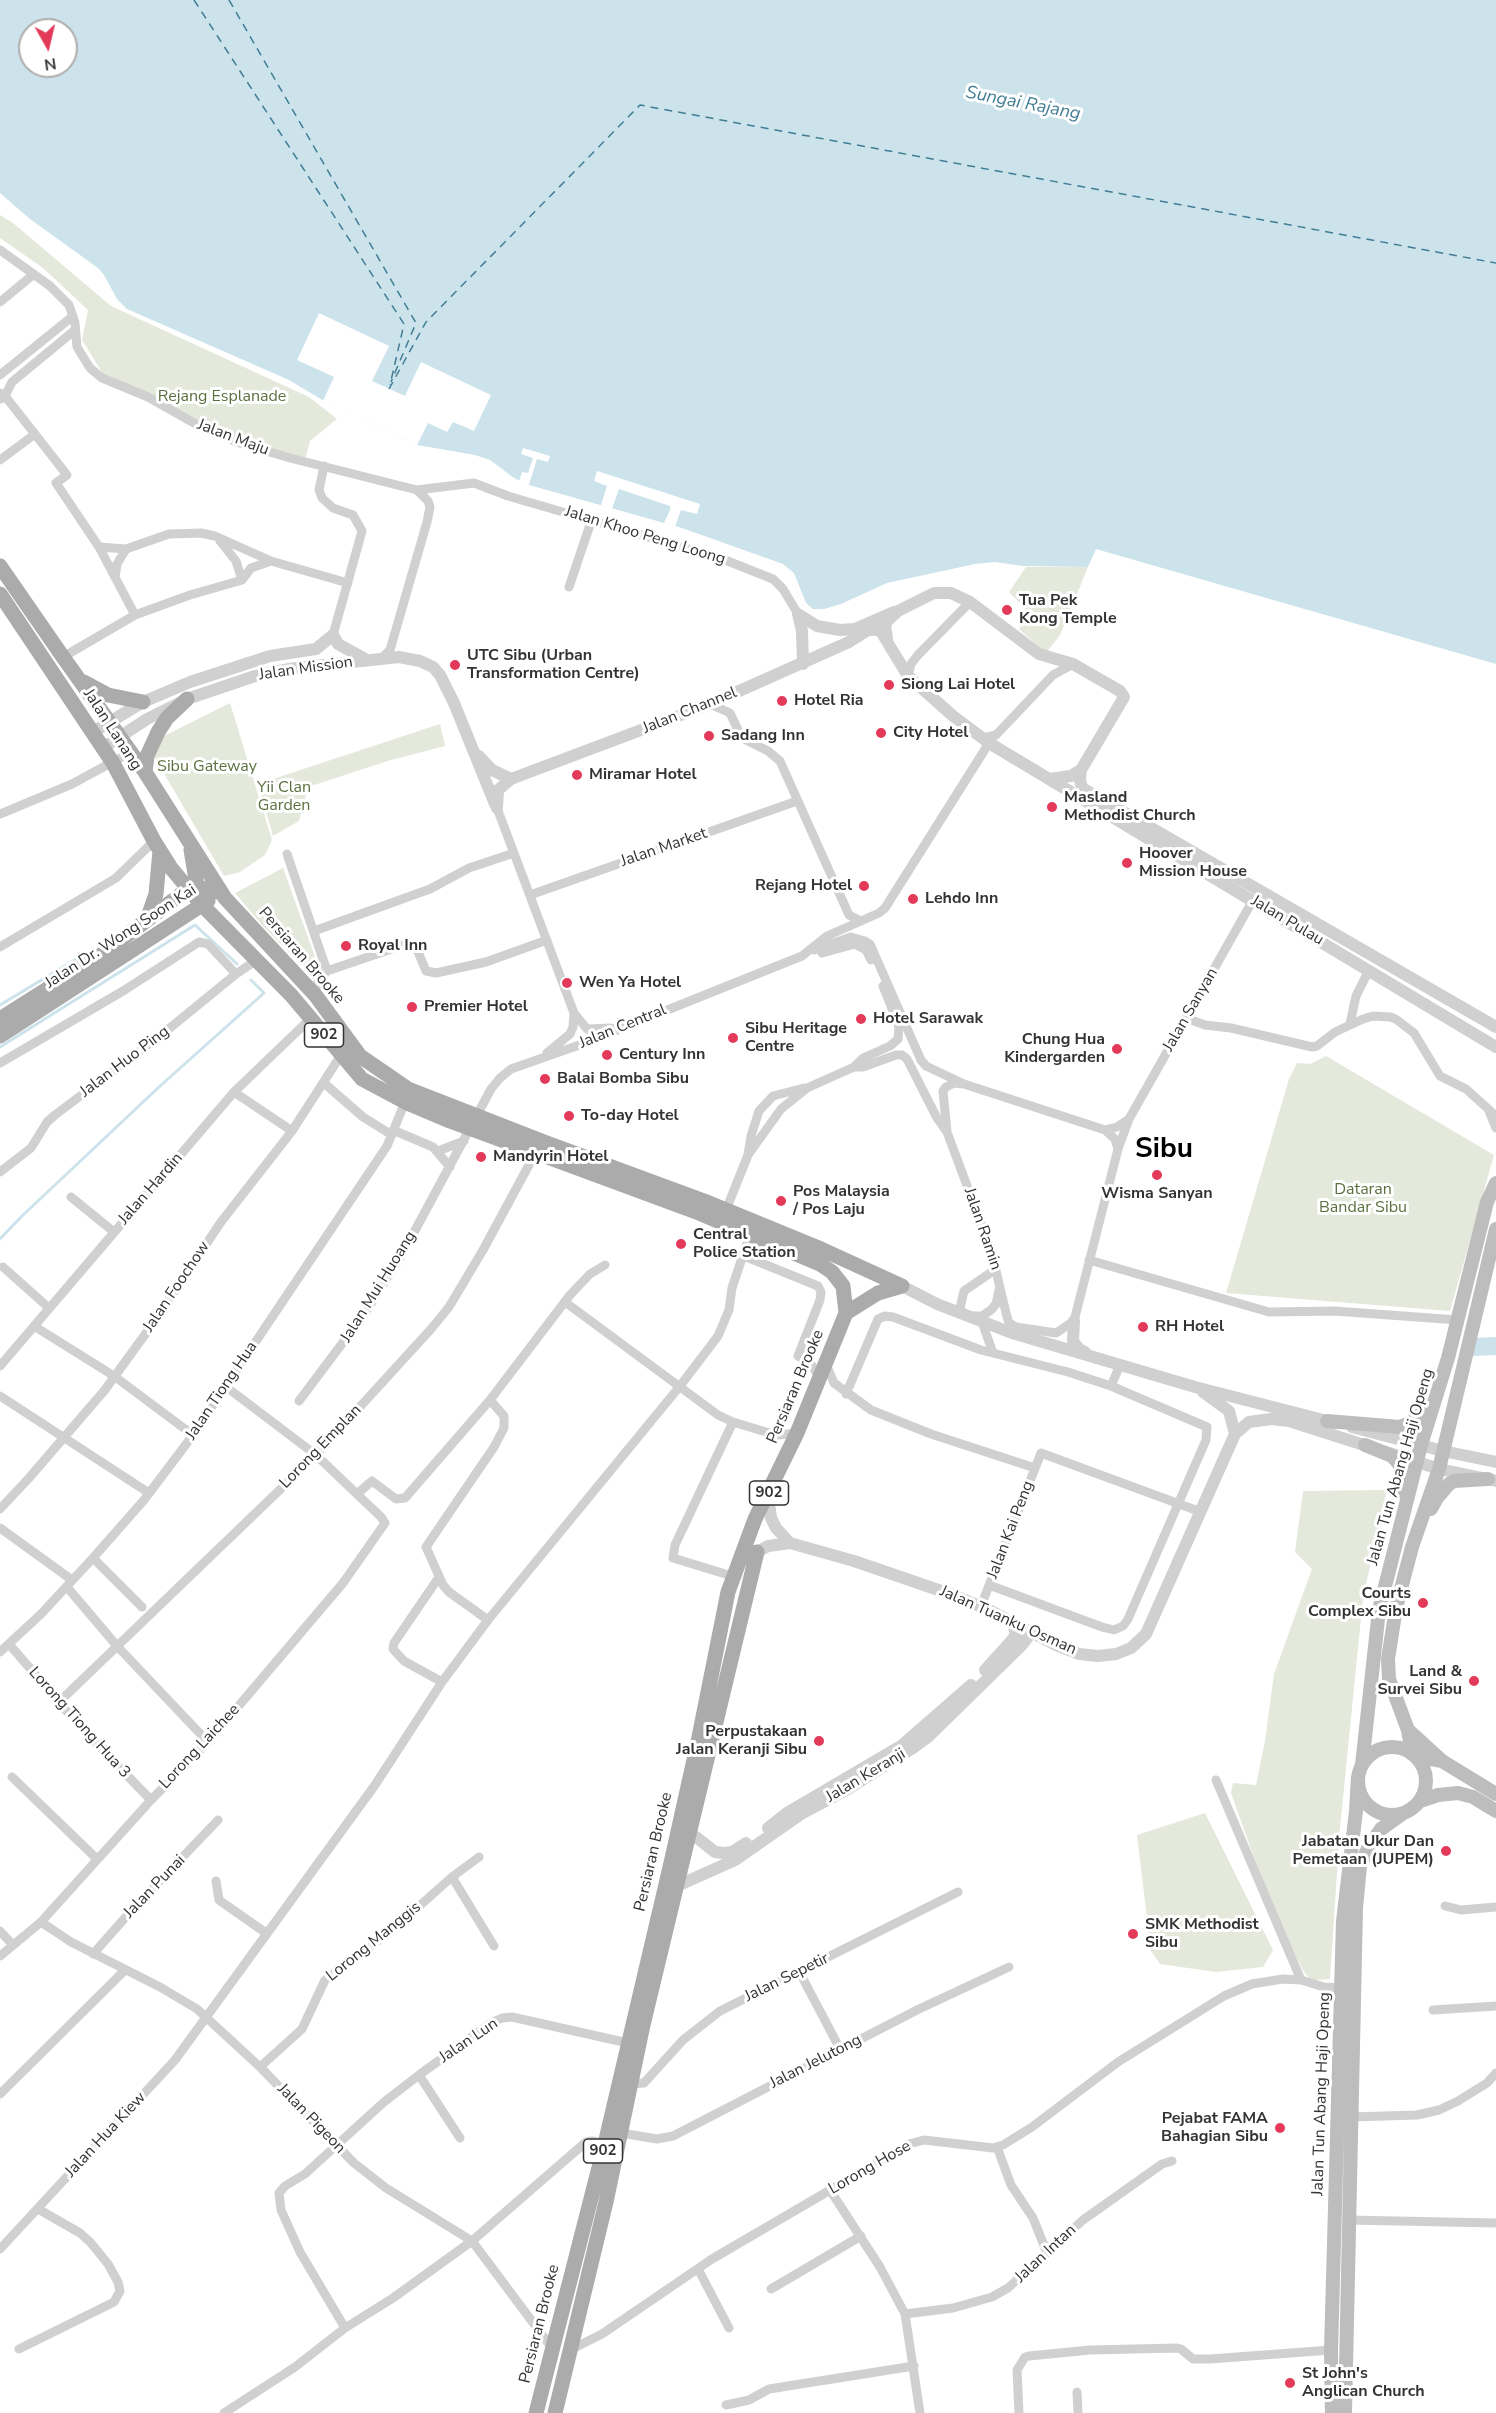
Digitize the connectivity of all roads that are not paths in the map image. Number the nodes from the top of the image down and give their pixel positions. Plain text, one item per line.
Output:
1 (0, 250) edge
2 (34, 274) junction
3 (0, 302) edge
4 (73, 316) junction
5 (75, 330) junction
6 (0, 375) edge
7 (2, 396) edge
8 (35, 434) junction
9 (0, 459) edge
10 (324, 465) junction
11 (417, 490) junction
12 (592, 519) junction
13 (217, 537) junction
14 (99, 547) junction
15 (126, 549) junction
16 (271, 561) junction
17 (0, 566) edge
18 (115, 577) junction
19 (242, 580) junction
20 (348, 583) junction
21 (569, 587) dead end
22 (0, 594) edge
23 (970, 603) junction
24 (898, 611) junction
25 (798, 614) junction
26 (135, 615) junction
27 (333, 635) junction
28 (887, 639) junction
29 (63, 657) junction
30 (382, 658) junction
31 (367, 660) junction
32 (1052, 660) junction
33 (803, 664) junction
34 (1073, 664) junction
35 (1053, 675) junction
36 (908, 676) junction
37 (81, 681) junction
38 (187, 699) junction
39 (143, 702) junction
40 (710, 704) junction
41 (110, 722) junction
42 (1000, 731) junction
43 (93, 732) junction
44 (120, 736) junction
45 (986, 740) junction
46 (103, 747) junction
47 (473, 748) junction
48 (131, 752) junction
49 (1007, 753) junction
50 (113, 763) junction
51 (1081, 770) junction
52 (145, 772) junction
53 (511, 779) junction
54 (1049, 779) junction
55 (797, 801) junction
56 (497, 808) junction
57 (0, 814) edge
58 (157, 846) junction
59 (190, 847) junction
60 (514, 853) junction
61 (287, 854) dead end
62 (192, 888) junction
63 (221, 893) junction
64 (530, 895) junction
65 (1253, 900) junction
66 (202, 905) junction
67 (849, 915) junction
68 (147, 920) junction
69 (861, 921) junction
70 (848, 927) junction
71 (314, 931) junction
72 (547, 940) junction
73 (0, 947) edge
74 (805, 954) junction
75 (258, 959) junction
76 (1369, 970) junction
77 (327, 971) junction
78 (236, 974) junction
79 (316, 996) junction
80 (574, 1013) junction
81 (1186, 1018) junction
82 (0, 1019) edge
83 (310, 1019) junction
84 (1350, 1024) junction
85 (622, 1027) junction
86 (1496, 1027) edge
87 (0, 1036) edge
88 (1496, 1047) edge
89 (341, 1055) junction
90 (541, 1057) junction
91 (0, 1063) edge
92 (854, 1067) junction
93 (324, 1083) junction
94 (964, 1084) junction
95 (807, 1088) junction
96 (234, 1092) junction
97 (405, 1102) junction
98 (1487, 1108) junction
99 (1496, 1116) edge
100 (1128, 1119) junction
101 (1496, 1128) edge
102 (470, 1130) junction
103 (292, 1131) junction
104 (1105, 1131) junction
105 (947, 1132) junction
106 (392, 1133) junction
107 (1118, 1149) junction
108 (438, 1151) junction
109 (536, 1152) junction
110 (748, 1155) junction
111 (450, 1167) junction
112 (0, 1172) edge
113 (1496, 1183) edge
114 (71, 1197) dead end
115 (723, 1217) junction
116 (1480, 1231) junction
117 (114, 1232) junction
118 (1495, 1232) edge
119 (750, 1234) junction
120 (744, 1256) junction
121 (1089, 1260) junction
122 (605, 1265) dead end
123 (3, 1267) dead end
124 (996, 1269) junction
125 (902, 1286) junction
126 (1000, 1287) junction
127 (565, 1302) junction
128 (49, 1308) junction
129 (846, 1313) junction
130 (967, 1316) junction
131 (1458, 1320) junction
132 (1074, 1321) junction
133 (982, 1322) junction
134 (34, 1326) junction
135 (993, 1353) junction
136 (1094, 1357) junction
137 (1120, 1365) junction
138 (0, 1366) edge
139 (822, 1370) junction
140 (114, 1376) junction
141 (225, 1386) junction
142 (680, 1386) junction
143 (1111, 1386) junction
144 (1195, 1386) junction
145 (846, 1394) junction
146 (0, 1396) edge
147 (490, 1400) junction
148 (299, 1401) dead end
149 (1435, 1402) junction
150 (1327, 1421) junction
151 (733, 1422) junction
152 (797, 1433) junction
153 (1235, 1434) junction
154 (193, 1435) junction
155 (64, 1438) junction
156 (1365, 1445) junction
157 (1421, 1445) junction
158 (1443, 1451) junction
159 (316, 1455) junction
160 (1417, 1461) junction
161 (1496, 1462) edge
162 (1035, 1468) junction
163 (1439, 1469) junction
164 (1492, 1480) edge
165 (149, 1493) junction
166 (357, 1494) junction
167 (768, 1495) junction
168 (1178, 1504) junction
169 (0, 1509) edge
170 (1201, 1512) junction
171 (0, 1528) edge
172 (790, 1543) junction
173 (1412, 1547) junction
174 (757, 1552) joint
175 (93, 1558) junction
176 (1388, 1574) junction
177 (732, 1576) junction
178 (439, 1578) junction
179 (69, 1583) junction
180 (989, 1585) junction
181 (981, 1606) junction
182 (142, 1607) dead end
183 (488, 1620) junction
184 (1012, 1622) junction
185 (1030, 1633) junction
186 (9, 1644) junction
187 (117, 1647) junction
188 (0, 1652) edge
189 (442, 1682) junction
190 (58, 1703) junction
191 (952, 1713) junction
192 (924, 1726) junction
193 (1408, 1730) junction
194 (208, 1742) junction
195 (1414, 1755) junction
196 (1442, 1761) junction
197 (1360, 1771) junction
198 (12, 1777) dead end
199 (1216, 1780) dead end
200 (1496, 1794) edge
201 (151, 1800) junction
202 (1420, 1801) junction
203 (1496, 1811) edge
204 (1402, 1814) junction
205 (218, 1820) dead end
206 (682, 1839) junction
207 (714, 1852) junction
208 (479, 1857) dead end
209 (97, 1858) junction
210 (716, 1869) junction
211 (452, 1876) junction
212 (216, 1881) dead end
213 (677, 1886) junction
214 (958, 1892) dead end
215 (1445, 1906) dead end
216 (1496, 1907) edge
217 (41, 1922) junction
218 (0, 1931) edge
219 (267, 1933) junction
220 (12, 1944) junction
221 (494, 1946) dead end
222 (93, 1954) junction
223 (0, 1956) edge
224 (1009, 1967) dead end
225 (124, 1971) junction
226 (800, 1972) junction
227 (1301, 1980) junction
228 (1341, 1988) junction
229 (1496, 2006) edge
230 (1433, 2010) dead end
231 (206, 2017) junction
232 (628, 2043) junction
233 (840, 2049) junction
234 (260, 2067) junction
235 (1496, 2073) edge
236 (419, 2075) junction
237 (631, 2084) junction
238 (0, 2094) edge
239 (1351, 2117) junction
240 (621, 2133) junction
241 (460, 2138) dead end
242 (604, 2144) junction
243 (338, 2147) junction
244 (998, 2147) junction
245 (1172, 2161) dead end
246 (830, 2190) junction
247 (38, 2210) junction
248 (1348, 2220) junction
249 (1496, 2223) edge
250 (861, 2236) junction
251 (472, 2241) junction
252 (0, 2249) edge
253 (1047, 2253) junction
254 (698, 2269) junction
255 (771, 2289) dead end
256 (905, 2314) junction
257 (345, 2328) junction
258 (729, 2328) dead end
259 (552, 2348) junction
260 (19, 2349) dead end
261 (572, 2349) junction
262 (1331, 2350) junction
263 (914, 2366) junction
264 (1077, 2392) dead end
265 (726, 2405) dead end
266 (224, 2413) edge
267 (536, 2413) edge
268 (555, 2413) edge
269 (920, 2413) edge
270 (1019, 2413) edge
271 (1078, 2413) edge
272 (1332, 2413) edge
273 (1345, 2413) edge

1 - 2 street, Jalan Maju
2 - 3 street
2 - 4 street, Jalan Maju
4 - 5 street, Jalan Maju
4 - 6 street
5 - 7 street
5 - 10 street, Jalan Maju
7 - 8 street
8 - 9 street
8 - 14 street
10 - 11 street, Jalan Maju
10 - 20 street
11 - 12 street, Jalan Khoo Peng Loong
11 - 30 street
12 - 21 street
12 - 25 street, Jalan Khoo Peng Loong
13 - 15 street
13 - 16 street
13 - 19 street
14 - 15 street
14 - 18 street
15 - 18 street
16 - 19 street
16 - 20 street
17 - 29 main road, Jalan Lanang
18 - 26 street
19 - 26 street
20 - 27 street
22 - 43 main road, Jalan Lanang
23 - 24 street
23 - 32 street
23 - 36 street
24 - 25 street
24 - 28 street
25 - 33 street
26 - 29 street
27 - 31 street
27 - 39 street, Jalan Mission
28 - 33 street, Jalan Channel
28 - 36 street, Jalan Pulau
29 - 37 main road, Jalan Lanang
30 - 31 street, Jalan Mission
30 - 47 street, Jalan Mission
31 - 38 street, Jalan Mission
32 - 34 street
32 - 35 street
33 - 40 street, Jalan Channel
34 - 35 street
34 - 51 street
35 - 42 street
36 - 45 street, Jalan Pulau
37 - 39 main road
37 - 41 main road, Jalan Lanang
38 - 44 street, Jalan Mission
38 - 52 main road
39 - 41 street, Jalan Mission
40 - 53 street, Jalan Channel
40 - 55 street
41 - 43 street, Jalan Mission
41 - 44 main road, Jalan Lanang
42 - 45 street
42 - 49 street
43 - 46 main road, Jalan Lanang
44 - 46 street, Jalan Mission
44 - 48 main road, Jalan Lanang
45 - 49 street, Jalan Pulau
45 - 69 street
46 - 50 main road, Jalan Lanang
47 - 53 street
47 - 56 street
48 - 50 street
48 - 52 main road, Jalan Lanang
49 - 54 street, Jalan Pulau
50 - 57 street
50 - 58 main road, Jalan Lanang
51 - 54 street
51 - 86 street, Jalan Pulau
52 - 59 main road, Jalan Lanang
53 - 56 street
54 - 65 street, Jalan Pulau
55 - 64 street, Jalan Market
55 - 67 street
56 - 60 street
58 - 62 main road, Jalan Lanang
58 - 68 main road
58 - 73 street
59 - 62 main road
59 - 63 main road, Persiaran Brooke / 902
60 - 64 street
60 - 71 street
61 - 71 street
62 - 63 main road, Jalan Dr. Wong Soon Kai
62 - 66 main road, Persiaran Brooke / 902
62 - 68 main road, Jalan Dr. Wong Soon Kai
63 - 66 main road, Jalan Dr. Wong Soon Kai
63 - 79 main road, Persiaran Brooke / 902
64 - 72 street
65 - 76 street, Jalan Pulau
65 - 81 street, Jalan Sanyan
66 - 75 main road, Persiaran Brooke / 902
66 - 87 main road, Jalan Dr. Wong Soon Kai
67 - 69 street
67 - 70 street
68 - 82 main road, Jalan Dr. Wong Soon Kai
69 - 70 street
70 - 74 street
71 - 77 street
72 - 77 street
72 - 80 street
74 - 85 street, Jalan Central
74 - 92 street
74 - 94 street
75 - 78 street, Jalan Huo Ping
75 - 83 main road, Persiaran Brooke / 902
76 - 84 street
76 - 88 street, Jalan Pulau
77 - 79 street
78 - 91 street
78 - 112 street, Jalan Huo Ping
79 - 102 main road, Persiaran Brooke / 902
80 - 85 street
80 - 90 street
81 - 84 street
81 - 100 street, Jalan Sanyan
83 - 89 main road, Persiaran Brooke / 902
83 - 96 street, Jalan Hardin
84 - 98 street
85 - 90 street, Jalan Central
89 - 93 street, Jalan Foochow
89 - 97 main road, Persiaran Brooke / 902
90 - 102 street, Jalan Central
92 - 95 street
92 - 105 street
93 - 103 street, Jalan Foochow
93 - 106 street
94 - 104 street
94 - 105 street, Jalan Ramin
95 - 110 street
95 - 110 street
96 - 103 street
96 - 117 street, Jalan Hardin
97 - 102 main road, Persiaran Brooke / 902
97 - 106 street, Jalan Tiong Hua
98 - 99 street
98 - 101 street
100 - 104 street
100 - 107 street, Jalan Sanyan
102 - 108 street
102 - 109 main road, Persiaran Brooke / 902
102 - 111 street, Jalan Mui Huoang
102 - 115 main road, Persiaran Brooke / 902
103 - 140 street, Jalan Foochow
104 - 107 street
105 - 124 street, Jalan Ramin
106 - 108 street
106 - 141 street, Jalan Tiong Hua
107 - 121 street, Jalan Sanyan
108 - 111 street
109 - 115 main road, Persiaran Brooke / 902
109 - 159 street, Lorong Emplan
110 - 115 street
111 - 148 street, Jalan Mui Huoang
113 - 116 main road, Jalan Tun Abang Haji Openg
114 - 117 street
115 - 119 main road, Persiaran Brooke / 902
115 - 125 main road, Persiaran Brooke / 902
116 - 118 main road
116 - 131 main road, Jalan Tun Abang Haji Openg
117 - 128 street, Jalan Hardin
118 - 158 main road, Jalan Tun Abang Haji Openg
119 - 120 street, Jalan Hua Kiew
119 - 129 main road, Persiaran Brooke / 902
120 - 139 street
120 - 142 street, Jalan Hua Kiew
121 - 131 street
121 - 132 street, Jalan Sanyan
122 - 127 street
123 - 128 street
124 - 126 street, Jalan Ramin
124 - 130 street
125 - 129 main road
125 - 130 street
126 - 130 street
126 - 132 street, Jalan Ramin
127 - 142 street
127 - 147 street
128 - 134 street, Jalan Hardin
129 - 139 main road, Persiaran Brooke / 902
130 - 133 street
131 - 149 main road, Jalan Tun Abang Haji Openg
132 - 136 street
133 - 135 street
133 - 136 street
134 - 138 street, Jalan Hardin
134 - 140 street
135 - 143 street
135 - 145 street
136 - 137 street
137 - 143 street
137 - 144 street
139 - 145 street
139 - 152 main road, Persiaran Brooke / 902
140 - 154 street
140 - 155 street, Jalan Foochow
141 - 154 street, Jalan Tiong Hua
141 - 159 street
142 - 151 street
142 - 183 street, Jalan Hua Kiew
143 - 168 street
144 - 150 street
144 - 153 street
145 - 162 street
146 - 155 street
147 - 166 street
147 - 178 street
149 - 150 main road
149 - 157 main road, Jalan Tun Abang Haji Openg
150 - 157 street
151 - 152 street
151 - 177 street
152 - 167 main road, Persiaran Brooke / 902
153 - 156 street
153 - 170 street, Jalan Tuanku Osman
154 - 165 street, Jalan Tiong Hua
155 - 165 street
155 - 169 street, Jalan Foochow
156 - 160 street
156 - 176 main road
157 - 158 street
157 - 160 main road, Jalan Tun Abang Haji Openg
158 - 161 street
158 - 163 main road, Jalan Tun Abang Haji Openg
159 - 166 street
159 - 187 street, Lorong Emplan
160 - 163 street
160 - 176 main road, Jalan Tun Abang Haji Openg
162 - 168 street, Jalan Kai Peng
162 - 180 street, Jalan Kai Peng
163 - 164 street
163 - 173 main road, Jalan Tun Abang Haji Openg
164 - 173 main road
165 - 175 street, Jalan Tiong Hua
166 - 194 street, Lorong Laichee
167 - 172 street
167 - 177 main road, Persiaran Brooke / 902
168 - 170 street
168 - 180 street
170 - 185 street, Jalan Tuanku Osman
171 - 179 street
172 - 174 street
172 - 181 street, Jalan Tuanku Osman
173 - 193 main road, Jalan Tun Abang Haji Openg
174 - 206 main road, Persiaran Brooke / 902
175 - 179 street, Jalan Tiong Hua
175 - 182 street
176 - 197 main road, Jalan Tun Abang Haji Openg
177 - 206 main road, Persiaran Brooke / 902
178 - 183 street
178 - 189 street
179 - 186 street, Jalan Tiong Hua
179 - 187 street
180 - 181 street, Jalan Kai Peng
181 - 184 street, Jalan Tuanku Osman
183 - 189 street, Jalan Hua Kiew
184 - 185 street, Jalan Tuanku Osman
184 - 192 street, Jalan Keranji
185 - 191 street, Jalan Keranji
186 - 188 street, Jalan Tiong Hua
186 - 190 street, Lorong Tiong Hua 3
187 - 190 street, Lorong Emplan
187 - 194 street
189 - 219 street, Jalan Hua Kiew
190 - 201 street, Lorong Tiong Hua 3
191 - 192 street
191 - 210 street, Jalan Keranji
192 - 207 street, Jalan Keranji
193 - 195 main road, Jalan Tun Abang Haji Openg
193 - 196 main road
194 - 201 street, Lorong Laichee
195 - 196 main road
195 - 197 main road
195 - 202 main road, Jalan Tun Abang Haji Openg
196 - 200 main road
197 - 204 main road
197 - 228 main road, Jalan Tun Abang Haji Openg
198 - 209 street
199 - 227 street
201 - 209 street, Lorong Laichee
202 - 203 main road
202 - 204 main road, Jalan Tun Abang Haji Openg
204 - 239 main road, Jalan Tun Abang Haji Openg
205 - 222 street, Jalan Punai
206 - 207 street
206 - 213 main road, Persiaran Brooke / 902
206 - 232 main road, Persiaran Brooke / 902
207 - 210 street
208 - 211 street, Lorong Manggis
209 - 217 street, Lorong Laichee
210 - 213 street, Jalan Keranji
211 - 221 street
211 - 234 street, Lorong Manggis
212 - 219 street
213 - 237 main road, Persiaran Brooke / 902
214 - 226 street, Jalan Sepetir
215 - 216 street
217 - 220 street, Lorong Laichee
217 - 222 street, Jalan Pigeon
218 - 220 street
219 - 231 street, Jalan Hua Kiew
220 - 223 street, Lorong Laichee
222 - 225 street, Jalan Pigeon
224 - 233 street, Jalan Jelutong
225 - 231 street, Jalan Pigeon
225 - 238 street
226 - 233 street
226 - 237 street, Jalan Sepetir
227 - 228 street
227 - 244 street
228 - 262 main road, Jalan Tun Abang Haji Openg
229 - 230 street
231 - 234 street, Jalan Pigeon
231 - 247 street, Jalan Hua Kiew
232 - 236 street, Jalan Lun
232 - 242 main road, Persiaran Brooke / 902
233 - 240 street, Jalan Jelutong
234 - 243 street, Jalan Pigeon
235 - 239 street
236 - 241 street
236 - 243 street, Jalan Lun
237 - 240 main road, Persiaran Brooke / 902
239 - 248 main road, Jalan Tun Abang Haji Openg
240 - 261 main road, Persiaran Brooke / 902
242 - 251 street
242 - 259 main road, Persiaran Brooke / 902
243 - 251 street, Jalan Pigeon
243 - 257 street, Jalan Lun
244 - 246 street, Lorong Hose
244 - 253 street
245 - 253 street, Jalan Intan
246 - 250 street
246 - 254 street, Lorong Hose
247 - 252 street, Jalan Hua Kiew
247 - 260 street
248 - 249 street
248 - 273 main road, Jalan Tun Abang Haji Openg
250 - 255 street
250 - 256 street
251 - 257 street
251 - 259 street, Jalan Pigeon
253 - 256 street, Jalan Intan
254 - 258 street
254 - 261 street, Lorong Hose
256 - 263 street
257 - 266 street
259 - 267 main road, Persiaran Brooke / 902
261 - 268 main road, Persiaran Brooke / 902
262 - 270 street
262 - 272 main road, Jalan Tun Abang Haji Openg
263 - 265 street
263 - 269 street
264 - 271 street

